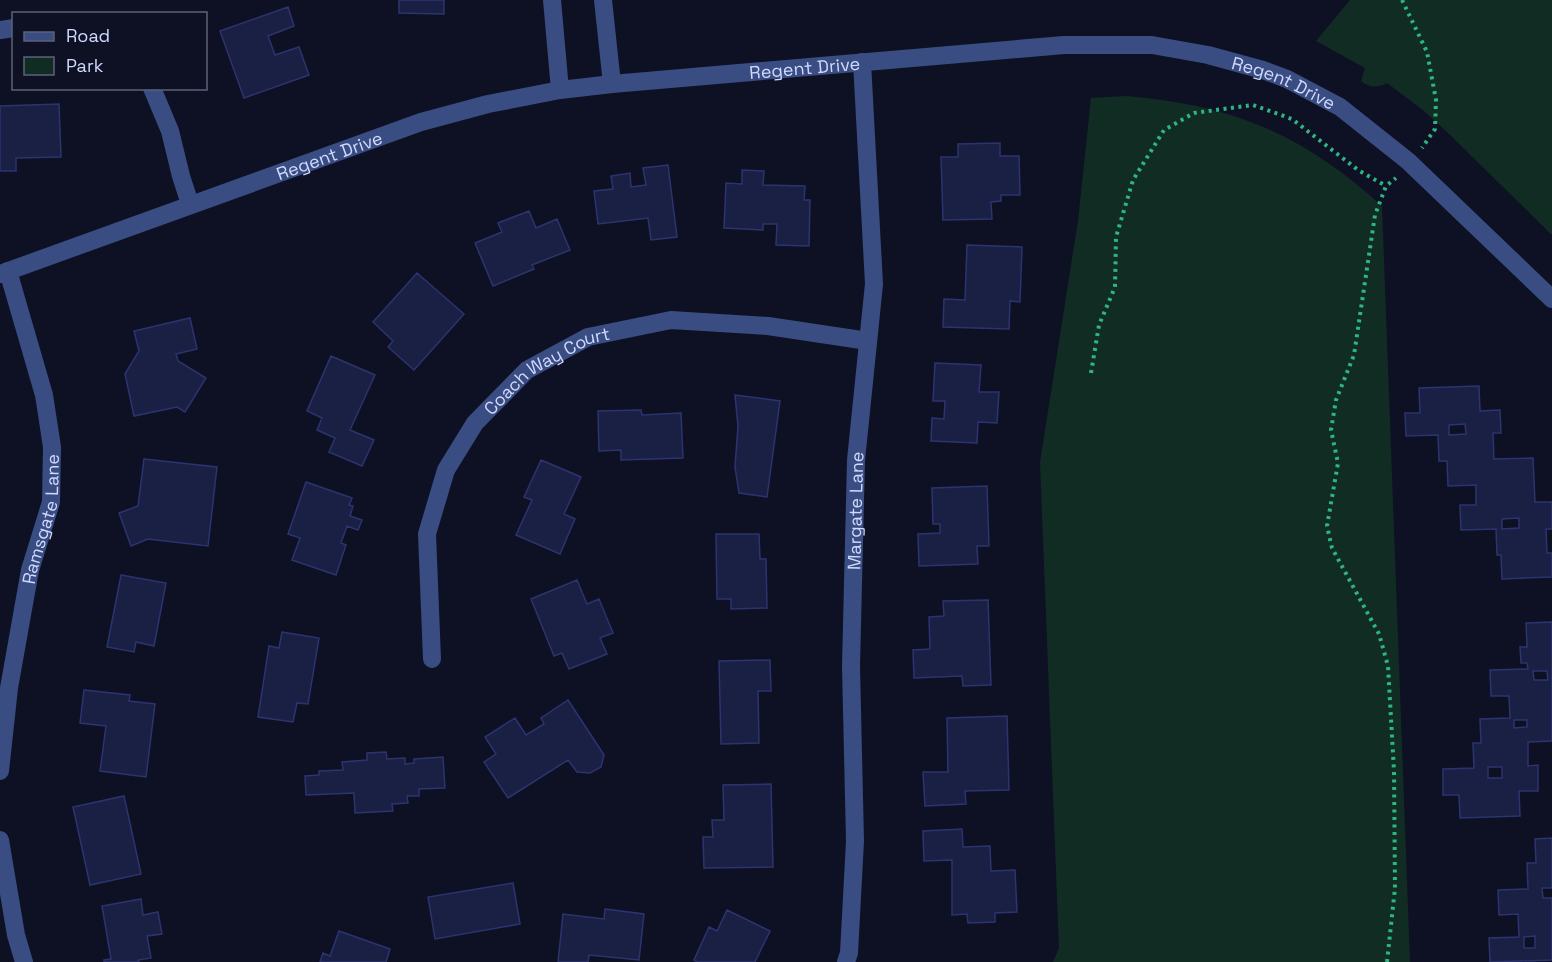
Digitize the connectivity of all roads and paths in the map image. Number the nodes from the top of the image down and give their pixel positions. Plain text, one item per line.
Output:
1 (552, 0) edge
2 (603, 0) edge
3 (1402, 0) edge
4 (862, 62) junction
5 (612, 84) junction
6 (153, 90) edge
7 (560, 90) junction
8 (1424, 146) dead end
9 (1398, 177) dead end
10 (1386, 186) junction
11 (190, 204) junction
12 (4, 273) edge
13 (1552, 299) edge
14 (868, 341) junction
15 (1091, 373) dead end
16 (432, 658) dead end
17 (0, 771) edge
18 (0, 840) edge
19 (24, 962) edge
20 (846, 962) edge
21 (1386, 962) edge

1 - 7 street
2 - 5 street
3 - 8 path
4 - 5 street, Regent Drive
4 - 13 street, Regent Drive
4 - 14 street, Margate Lane
5 - 7 street, Regent Drive
6 - 11 street
7 - 11 street, Regent Drive
9 - 10 path
10 - 15 path
10 - 21 path
11 - 12 street, Regent Drive
12 - 17 street, Ramsgate Lane
14 - 16 street, Coach Way Court
14 - 20 street, Margate Lane
18 - 19 street

